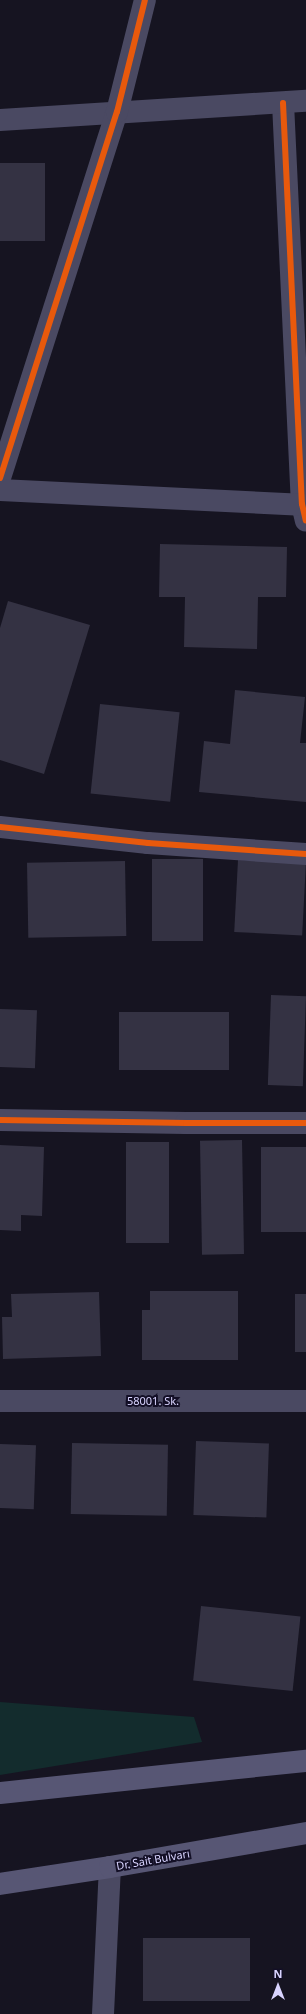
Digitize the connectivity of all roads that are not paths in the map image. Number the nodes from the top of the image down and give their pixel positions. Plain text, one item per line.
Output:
1 (145, 0) edge
2 (306, 101) edge
3 (283, 103) junction
4 (117, 112) junction
5 (0, 120) edge
6 (0, 478) edge
7 (0, 490) edge
8 (305, 510) edge
9 (0, 827) edge
10 (306, 854) edge
11 (0, 1120) edge
12 (306, 1123) edge
13 (0, 1401) edge
14 (306, 1401) edge
15 (306, 1761) edge
16 (0, 1793) edge
17 (306, 1833) edge
18 (110, 1867) junction
19 (0, 1884) edge
20 (102, 2014) edge

1 - 4 street
2 - 3 street
3 - 4 street
3 - 8 street
4 - 5 street
4 - 6 street
7 - 8 street
9 - 10 street
11 - 12 street
13 - 14 street, 58001. Sk.
15 - 16 main road
17 - 18 main road, Dr. Sait Bulvarı
18 - 19 main road, Dr. Sait Bulvarı
18 - 20 street

